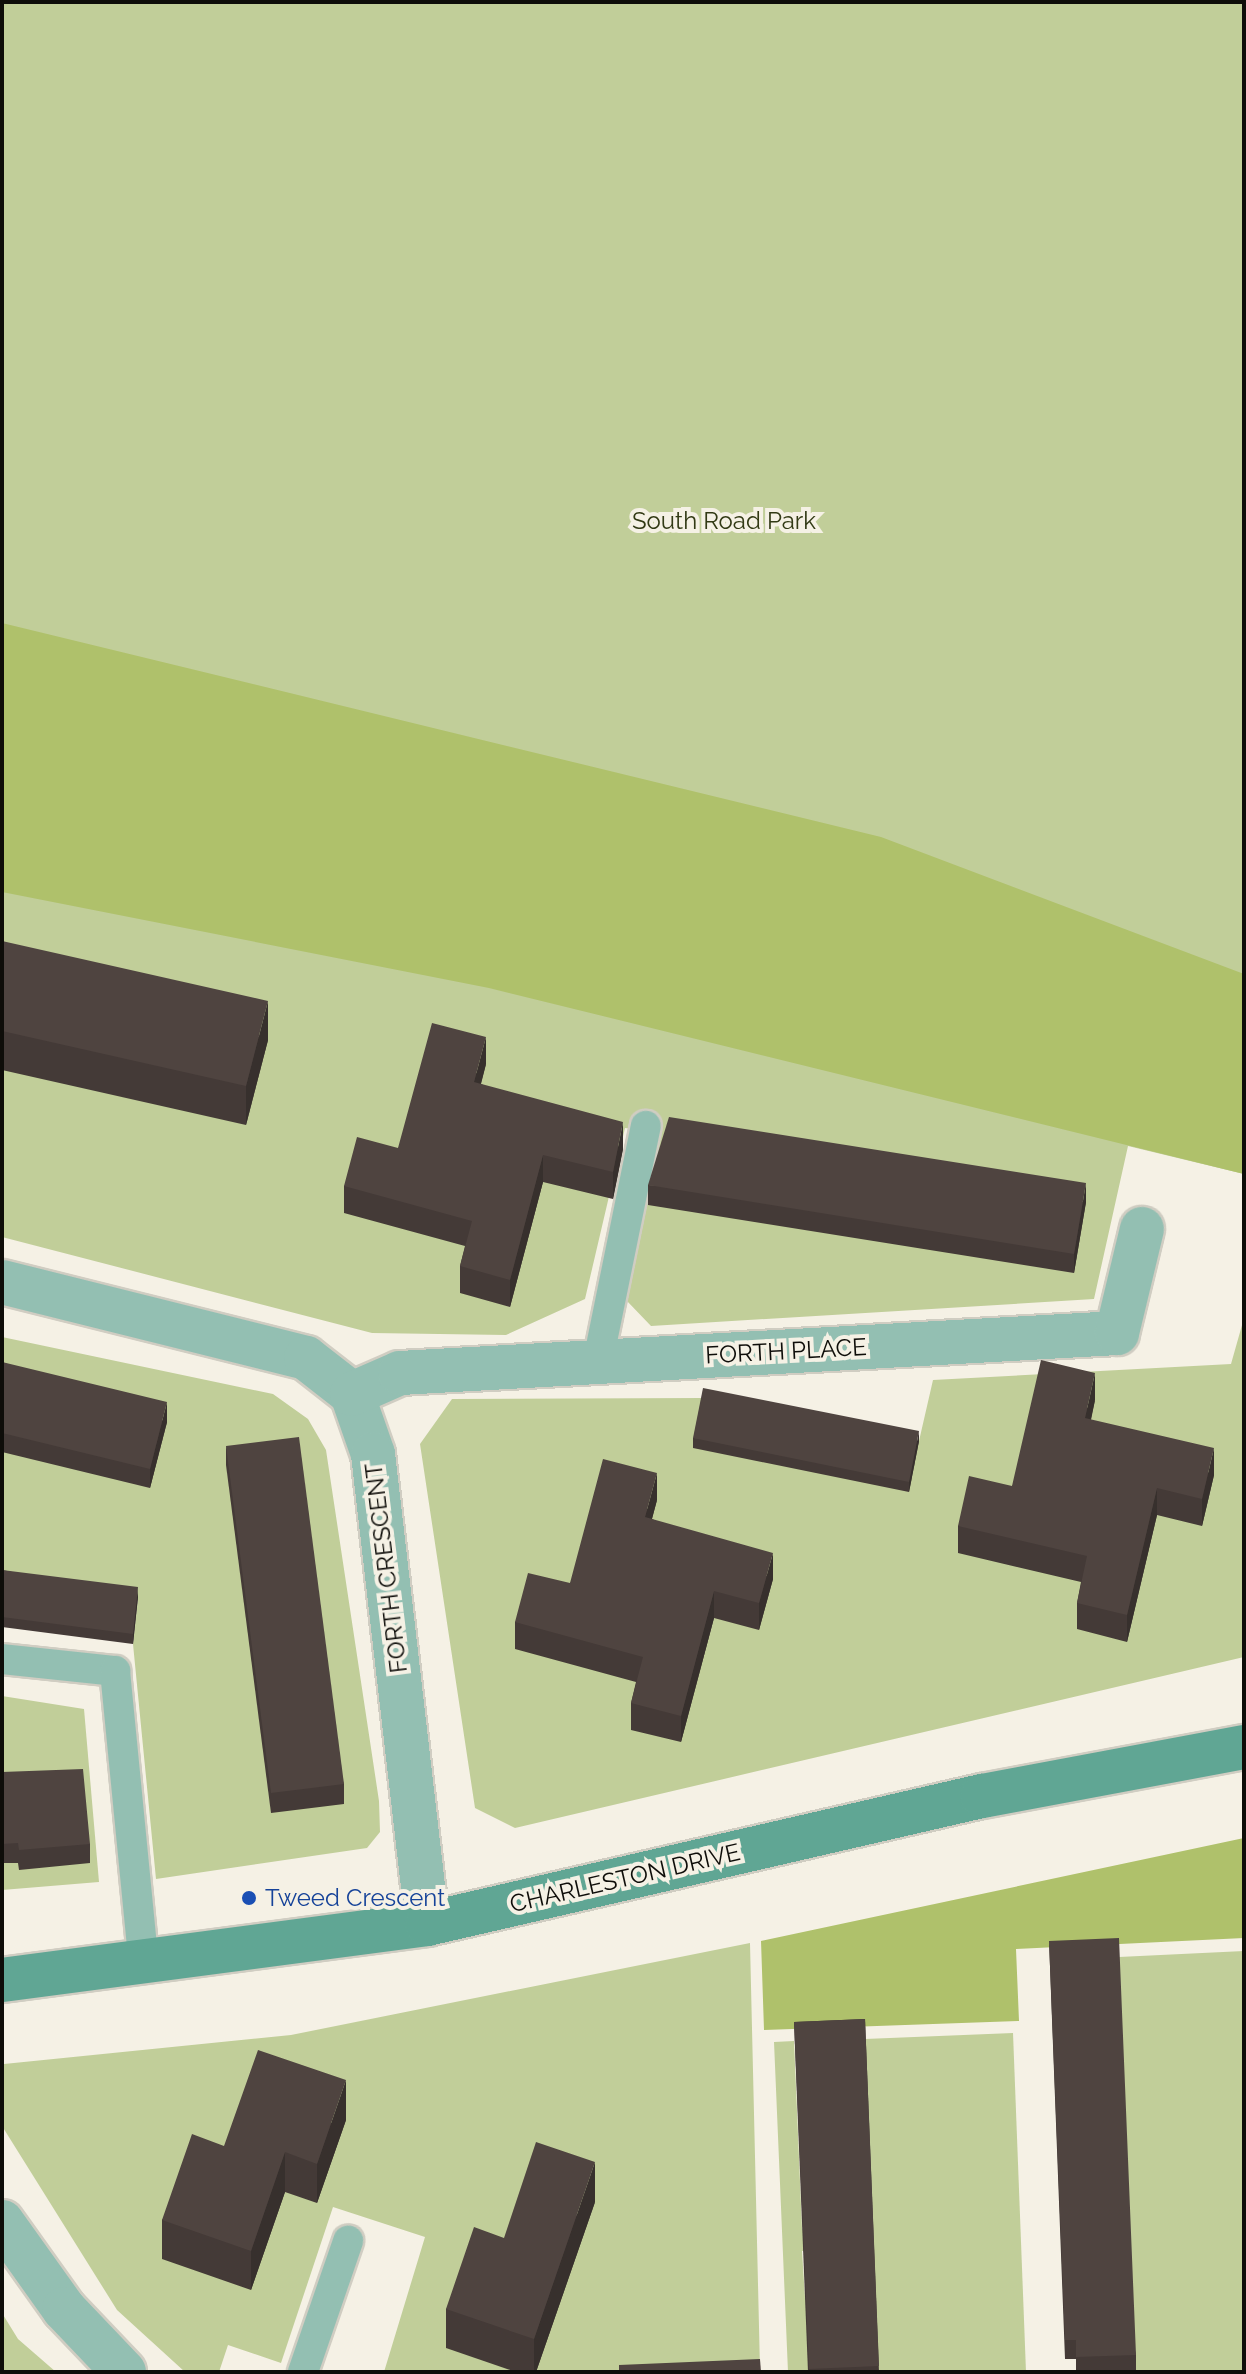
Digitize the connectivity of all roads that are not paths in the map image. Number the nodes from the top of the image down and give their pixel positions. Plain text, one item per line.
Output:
1 (646, 1126) dead end
2 (1142, 1229) dead end
3 (2, 1282) edge
4 (598, 1361) junction
5 (352, 1394) junction
6 (2, 1659) edge
7 (1244, 1747) edge
8 (427, 1924) junction
9 (144, 1965) junction
10 (2, 1980) edge
11 (2, 2222) edge
12 (348, 2241) dead end
13 (124, 2372) edge
14 (303, 2372) edge

1 - 4 lane
2 - 4 street, FORTH PLACE
3 - 5 street
4 - 5 street, FORTH PLACE
5 - 8 street, FORTH CRESCENT
6 - 9 lane
7 - 8 street, CHARLESTON DRIVE
8 - 9 street, CHARLESTON DRIVE
9 - 10 street, CHARLESTON DRIVE
11 - 13 street
12 - 14 lane

